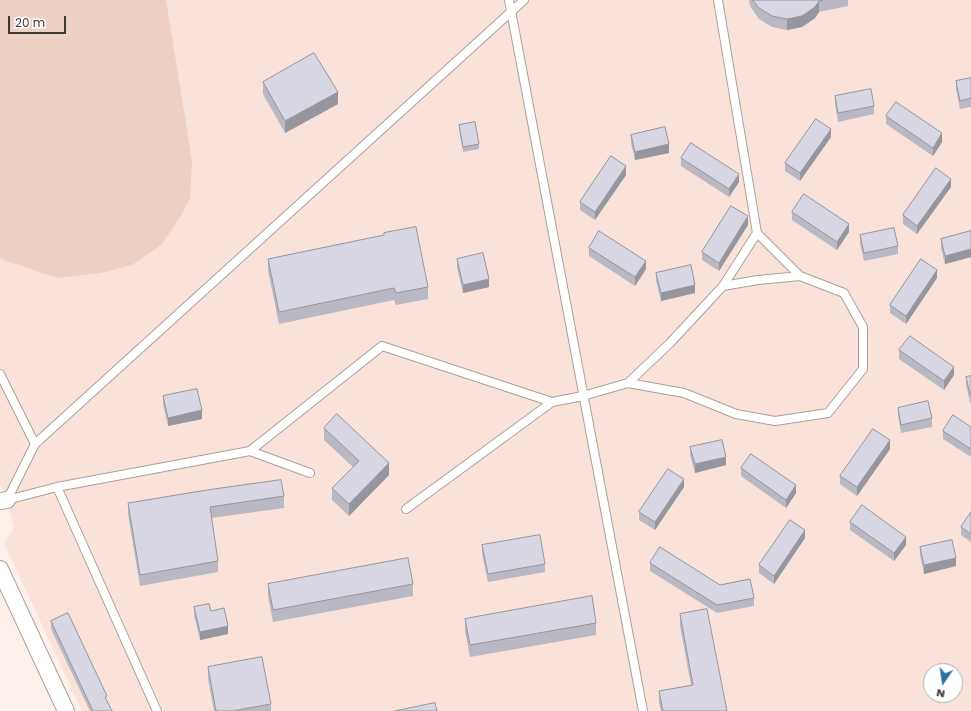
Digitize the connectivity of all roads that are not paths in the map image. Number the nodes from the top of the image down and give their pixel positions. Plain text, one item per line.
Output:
1 (509, 0) edge
2 (524, 0) edge
3 (718, 0) edge
4 (511, 11) junction
5 (757, 233) junction
6 (800, 276) junction
7 (723, 286) junction
8 (0, 374) edge
9 (628, 383) junction
10 (583, 396) junction
11 (552, 402) junction
12 (35, 444) junction
13 (250, 451) junction
14 (310, 473) dead end
15 (57, 487) junction
16 (4, 501) edge
17 (406, 509) dead end
18 (0, 569) edge
19 (66, 711) edge
20 (157, 711) edge
21 (643, 711) edge

1 - 4 lane
2 - 4 lane
3 - 5 lane
4 - 10 lane
4 - 12 lane
5 - 6 lane
5 - 7 lane
6 - 7 lane
6 - 9 lane
7 - 9 lane
8 - 12 lane
9 - 10 lane
10 - 11 lane
10 - 21 lane
11 - 13 lane
11 - 17 lane
12 - 16 lane
13 - 14 lane
13 - 15 lane
15 - 16 lane
15 - 20 lane
18 - 19 street

